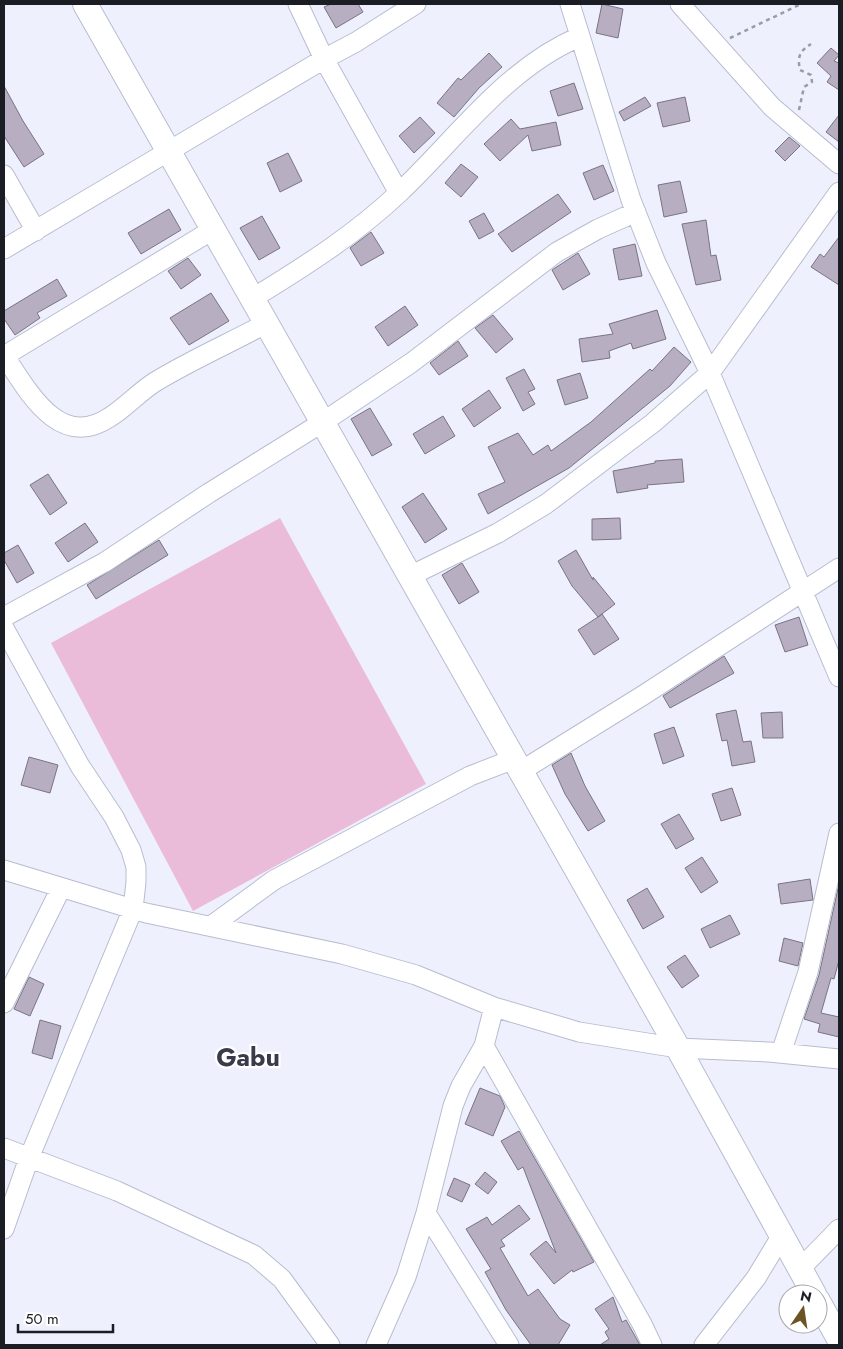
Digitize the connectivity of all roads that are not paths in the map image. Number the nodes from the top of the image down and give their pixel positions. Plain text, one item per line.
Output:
1 (85, 4) edge
2 (298, 4) edge
3 (416, 4) edge
4 (570, 4) edge
5 (680, 4) edge
6 (579, 37) junction
7 (324, 59) junction
8 (169, 150) junction
9 (839, 164) edge
10 (4, 175) edge
11 (839, 192) edge
12 (399, 193) junction
13 (636, 212) junction
14 (214, 229) junction
15 (36, 231) junction
16 (4, 249) edge
17 (253, 298) junction
18 (267, 323) junction
19 (4, 355) edge
20 (710, 373) junction
21 (323, 422) junction
22 (839, 568) edge
23 (410, 576) junction
24 (803, 593) junction
25 (4, 617) edge
26 (4, 628) edge
27 (839, 676) edge
28 (518, 765) junction
29 (839, 833) edge
30 (4, 870) edge
31 (60, 888) junction
32 (132, 909) junction
33 (211, 926) junction
34 (4, 1003) edge
35 (494, 1007) junction
36 (484, 1046) junction
37 (678, 1048) junction
38 (781, 1053) junction
39 (839, 1059) edge
40 (4, 1148) edge
41 (29, 1158) junction
42 (426, 1213) junction
43 (4, 1229) edge
44 (839, 1229) edge
45 (782, 1235) junction
46 (800, 1270) junction
47 (808, 1284) edge
48 (828, 1316) edge
49 (838, 1332) edge
50 (330, 1345) edge
51 (376, 1345) edge
52 (509, 1345) edge
53 (652, 1345) edge
54 (704, 1345) edge

1 - 8 main road
2 - 7 street
3 - 7 street
4 - 6 street
5 - 9 street
6 - 12 street
6 - 13 street
7 - 8 street
7 - 12 street
8 - 14 main road
8 - 15 street
10 - 15 street
11 - 20 street
12 - 17 street
13 - 20 street
13 - 21 street
14 - 17 main road
14 - 19 street
15 - 16 street
17 - 18 main road
18 - 19 street
18 - 21 main road
20 - 23 street
20 - 24 street
21 - 23 main road
21 - 25 street
22 - 24 street
23 - 28 main road
24 - 27 street
24 - 28 street
26 - 32 street
28 - 33 street
28 - 37 main road
29 - 38 street
30 - 31 street
31 - 32 street
31 - 34 street
32 - 33 street
32 - 41 street
33 - 35 street
35 - 36 street
35 - 37 street
36 - 42 street
36 - 53 street
37 - 38 street
37 - 45 main road
38 - 39 street
40 - 41 street
41 - 43 street
41 - 50 street
42 - 51 street
42 - 52 street
44 - 46 street
45 - 46 main road
45 - 54 street
46 - 47 main road
48 - 49 main road

